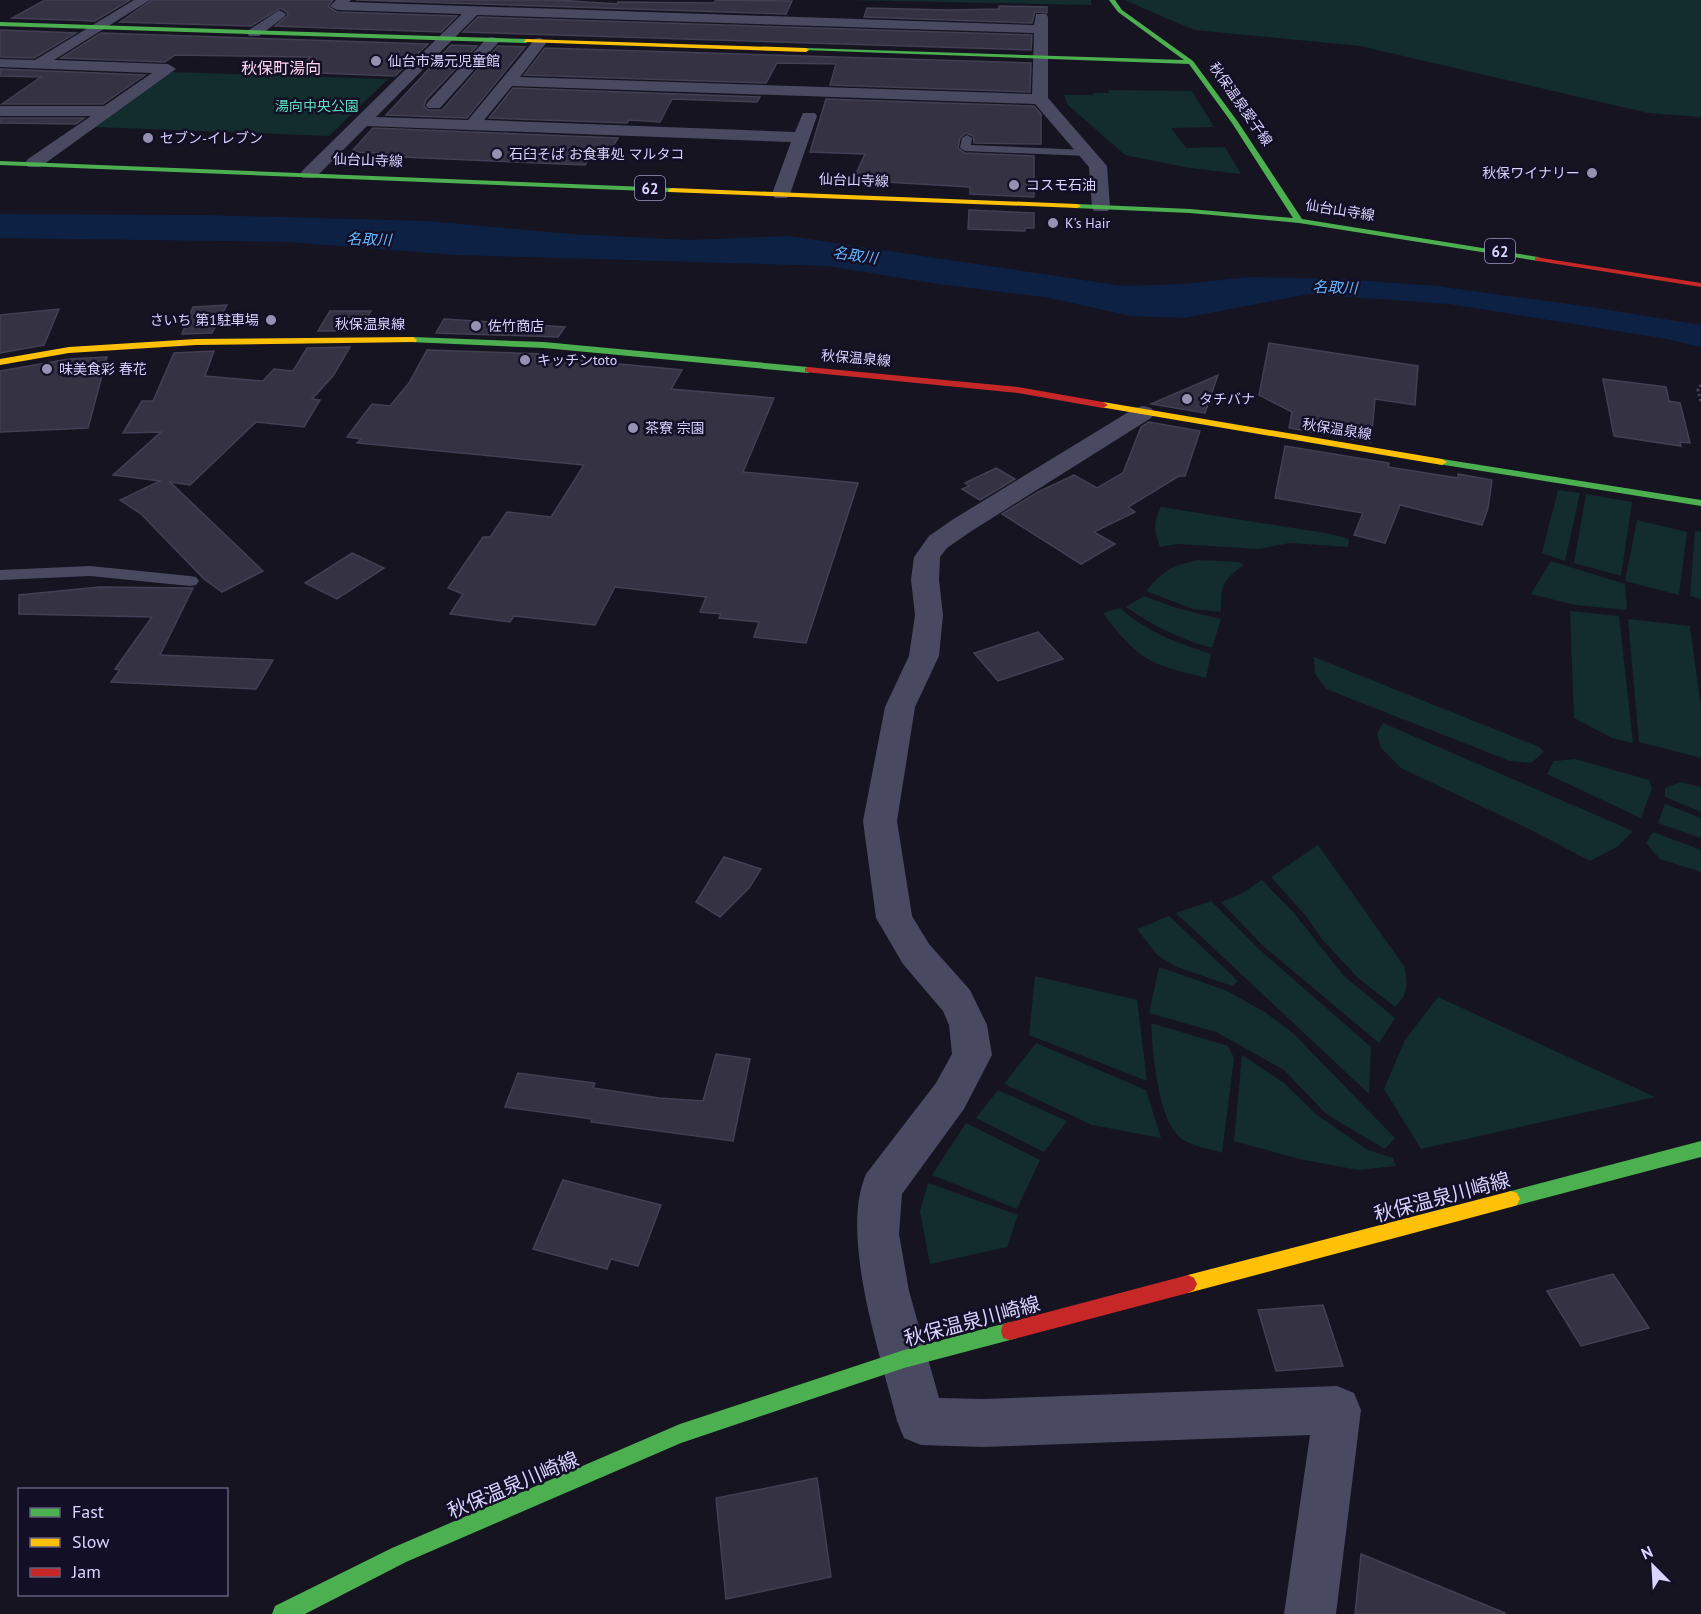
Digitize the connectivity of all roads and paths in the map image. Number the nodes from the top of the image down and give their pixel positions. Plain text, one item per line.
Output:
1 (143, 0) edge
2 (344, 0) edge
3 (1112, 0) edge
4 (658, 1) edge
5 (1041, 6) dead end
6 (856, 8) dead end
7 (473, 11) junction
8 (279, 14) dead end
9 (648, 16) junction
10 (750, 19) junction
11 (851, 22) junction
12 (0, 24) edge
13 (97, 27) junction
14 (1041, 29) junction
15 (255, 33) junction
16 (444, 39) junction
17 (492, 41) junction
18 (540, 42) junction
19 (737, 49) junction
20 (1041, 58) junction
21 (1191, 62) junction
22 (0, 63) edge
23 (39, 64) junction
24 (509, 81) junction
25 (818, 92) junction
26 (1040, 99) junction
27 (434, 105) dead end
28 (0, 111) edge
29 (106, 111) junction
30 (364, 121) junction
31 (472, 125) junction
32 (801, 137) junction
33 (967, 138) dead end
34 (1087, 153) junction
35 (0, 163) edge
36 (34, 164) junction
37 (309, 174) junction
38 (781, 194) junction
39 (1101, 207) junction
40 (1299, 220) junction
41 (1701, 285) edge
42 (0, 362) edge
43 (1701, 385) edge
44 (1701, 402) edge
45 (1143, 413) junction
46 (1701, 503) edge
47 (0, 575) edge
48 (190, 581) dead end
49 (1701, 1149) edge
50 (904, 1359) junction
51 (283, 1614) edge
52 (1310, 1614) edge

1 - 13 street
2 - 7 street
3 - 21 main road, 秋保温泉愛子線
4 - 9 street
5 - 14 street
6 - 11 street
7 - 9 street
7 - 16 street
8 - 15 street
9 - 10 street
10 - 11 street
10 - 19 street
11 - 14 street
12 - 13 main road
13 - 15 main road
13 - 23 street
14 - 20 street
15 - 16 main road
16 - 17 main road
16 - 30 street
17 - 18 main road
17 - 27 street
18 - 19 main road
18 - 24 street
19 - 20 main road
20 - 21 main road
20 - 26 street
21 - 40 main road, 秋保温泉愛子線
22 - 23 street
23 - 29 street
24 - 25 street
24 - 31 street
25 - 26 street
25 - 32 street
26 - 34 street
28 - 29 street
29 - 36 street
30 - 31 street
30 - 37 street
31 - 32 street
32 - 38 street
33 - 34 lane
34 - 39 street
35 - 36 main road, 仙台山寺線 / 62
36 - 37 main road, 仙台山寺線 / 62
37 - 38 main road, 仙台山寺線 / 62
38 - 39 main road, 仙台山寺線 / 62
39 - 40 main road, 仙台山寺線 / 62
40 - 41 main road, 仙台山寺線 / 62
42 - 45 main road, 秋保温泉線
43 - 44 path
45 - 46 main road, 秋保温泉線
45 - 50 street
47 - 48 lane
49 - 50 main road, 秋保温泉川崎線
50 - 51 main road, 秋保温泉川崎線
50 - 52 street

